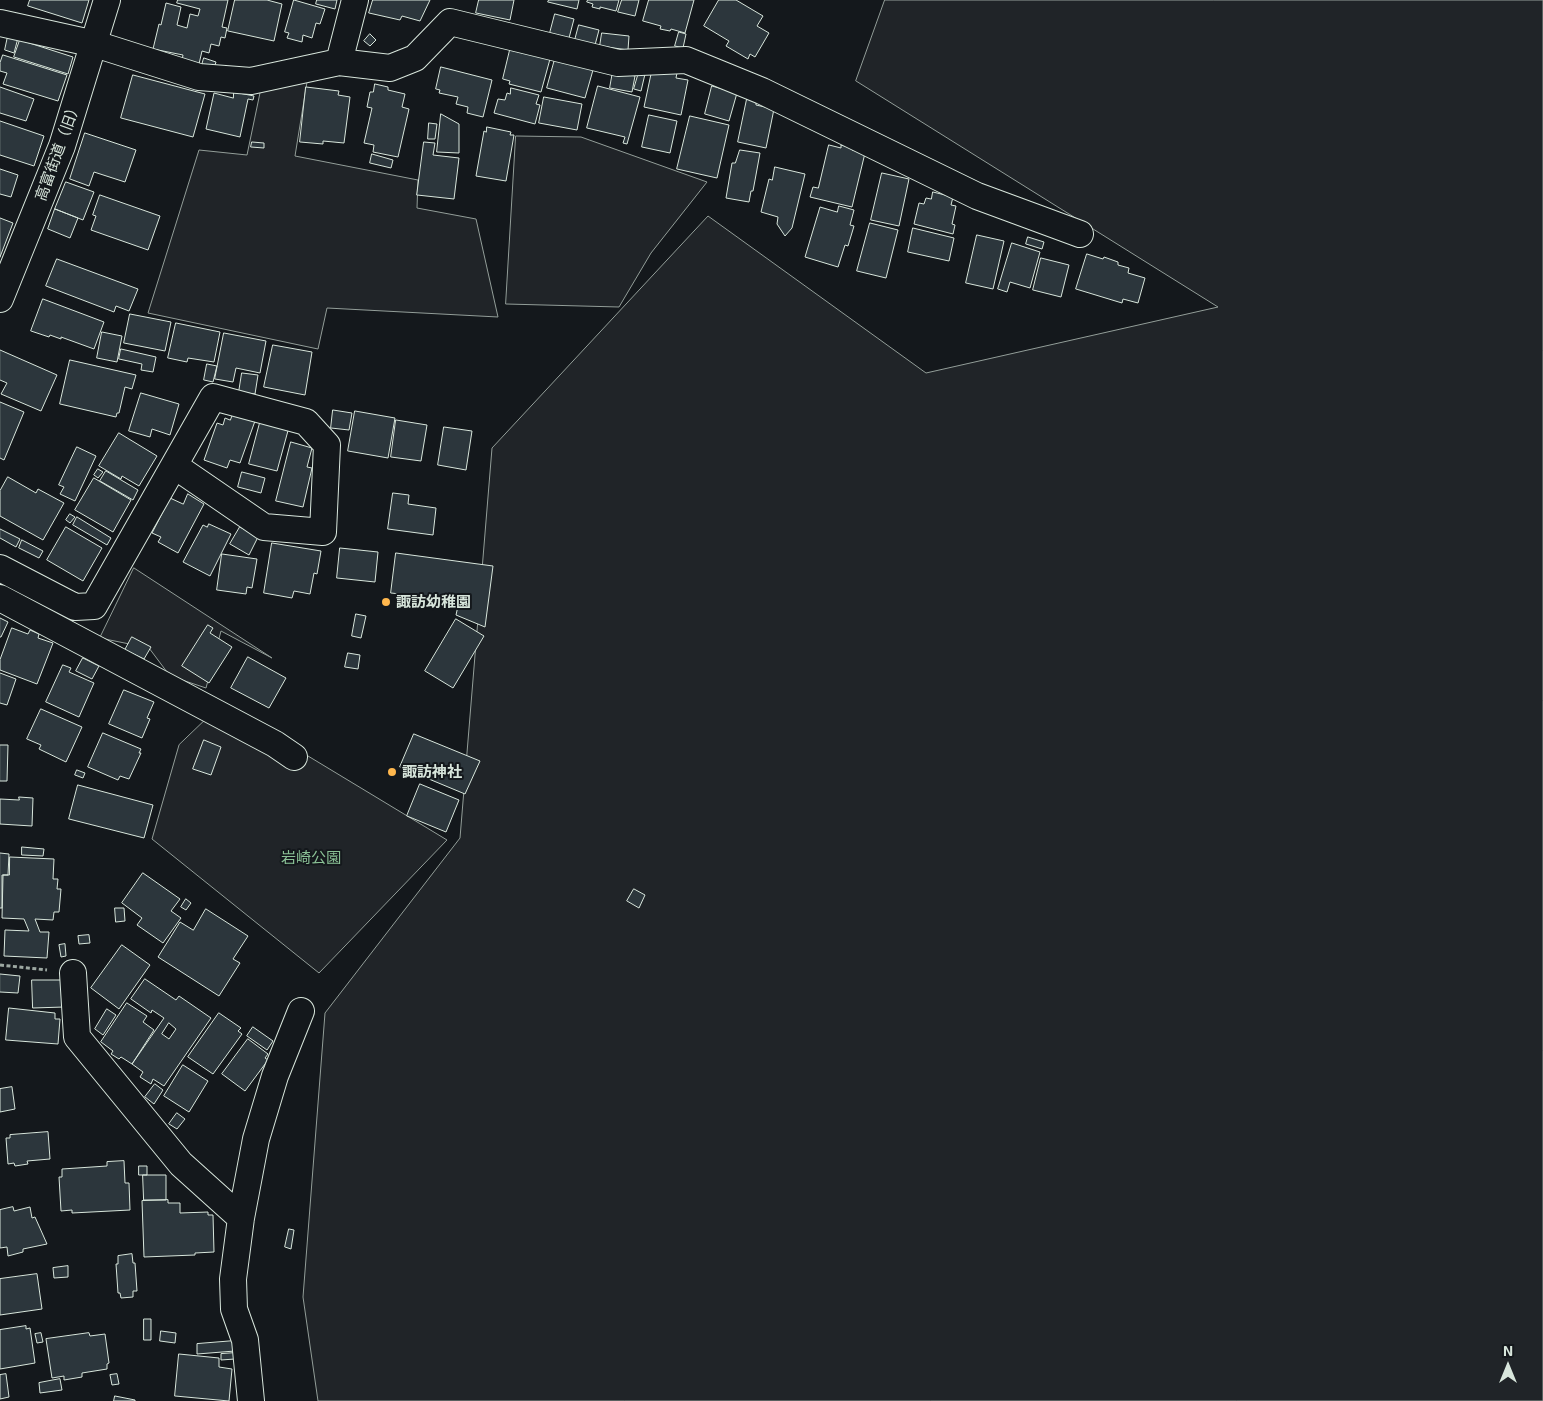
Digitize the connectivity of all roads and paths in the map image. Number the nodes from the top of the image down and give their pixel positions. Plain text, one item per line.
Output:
1 (107, 0) edge
2 (355, 0) edge
3 (452, 11) edge
4 (0, 23) edge
5 (95, 44) junction
6 (339, 62) junction
7 (1080, 234) dead end
8 (0, 299) edge
9 (175, 466) junction
10 (0, 568) edge
11 (0, 598) edge
12 (294, 757) dead end
13 (0, 965) edge
14 (73, 973) joint
15 (301, 1011) dead end
16 (241, 1218) junction
17 (251, 1401) edge

1 - 5 street, 高富街道（旧）
2 - 6 street
3 - 6 street
3 - 7 street
4 - 5 street
5 - 6 street
5 - 8 street, 高富街道（旧）
9 - 9 street
9 - 10 street
11 - 12 street
13 - 14 path
14 - 16 street
15 - 16 street
16 - 17 street

